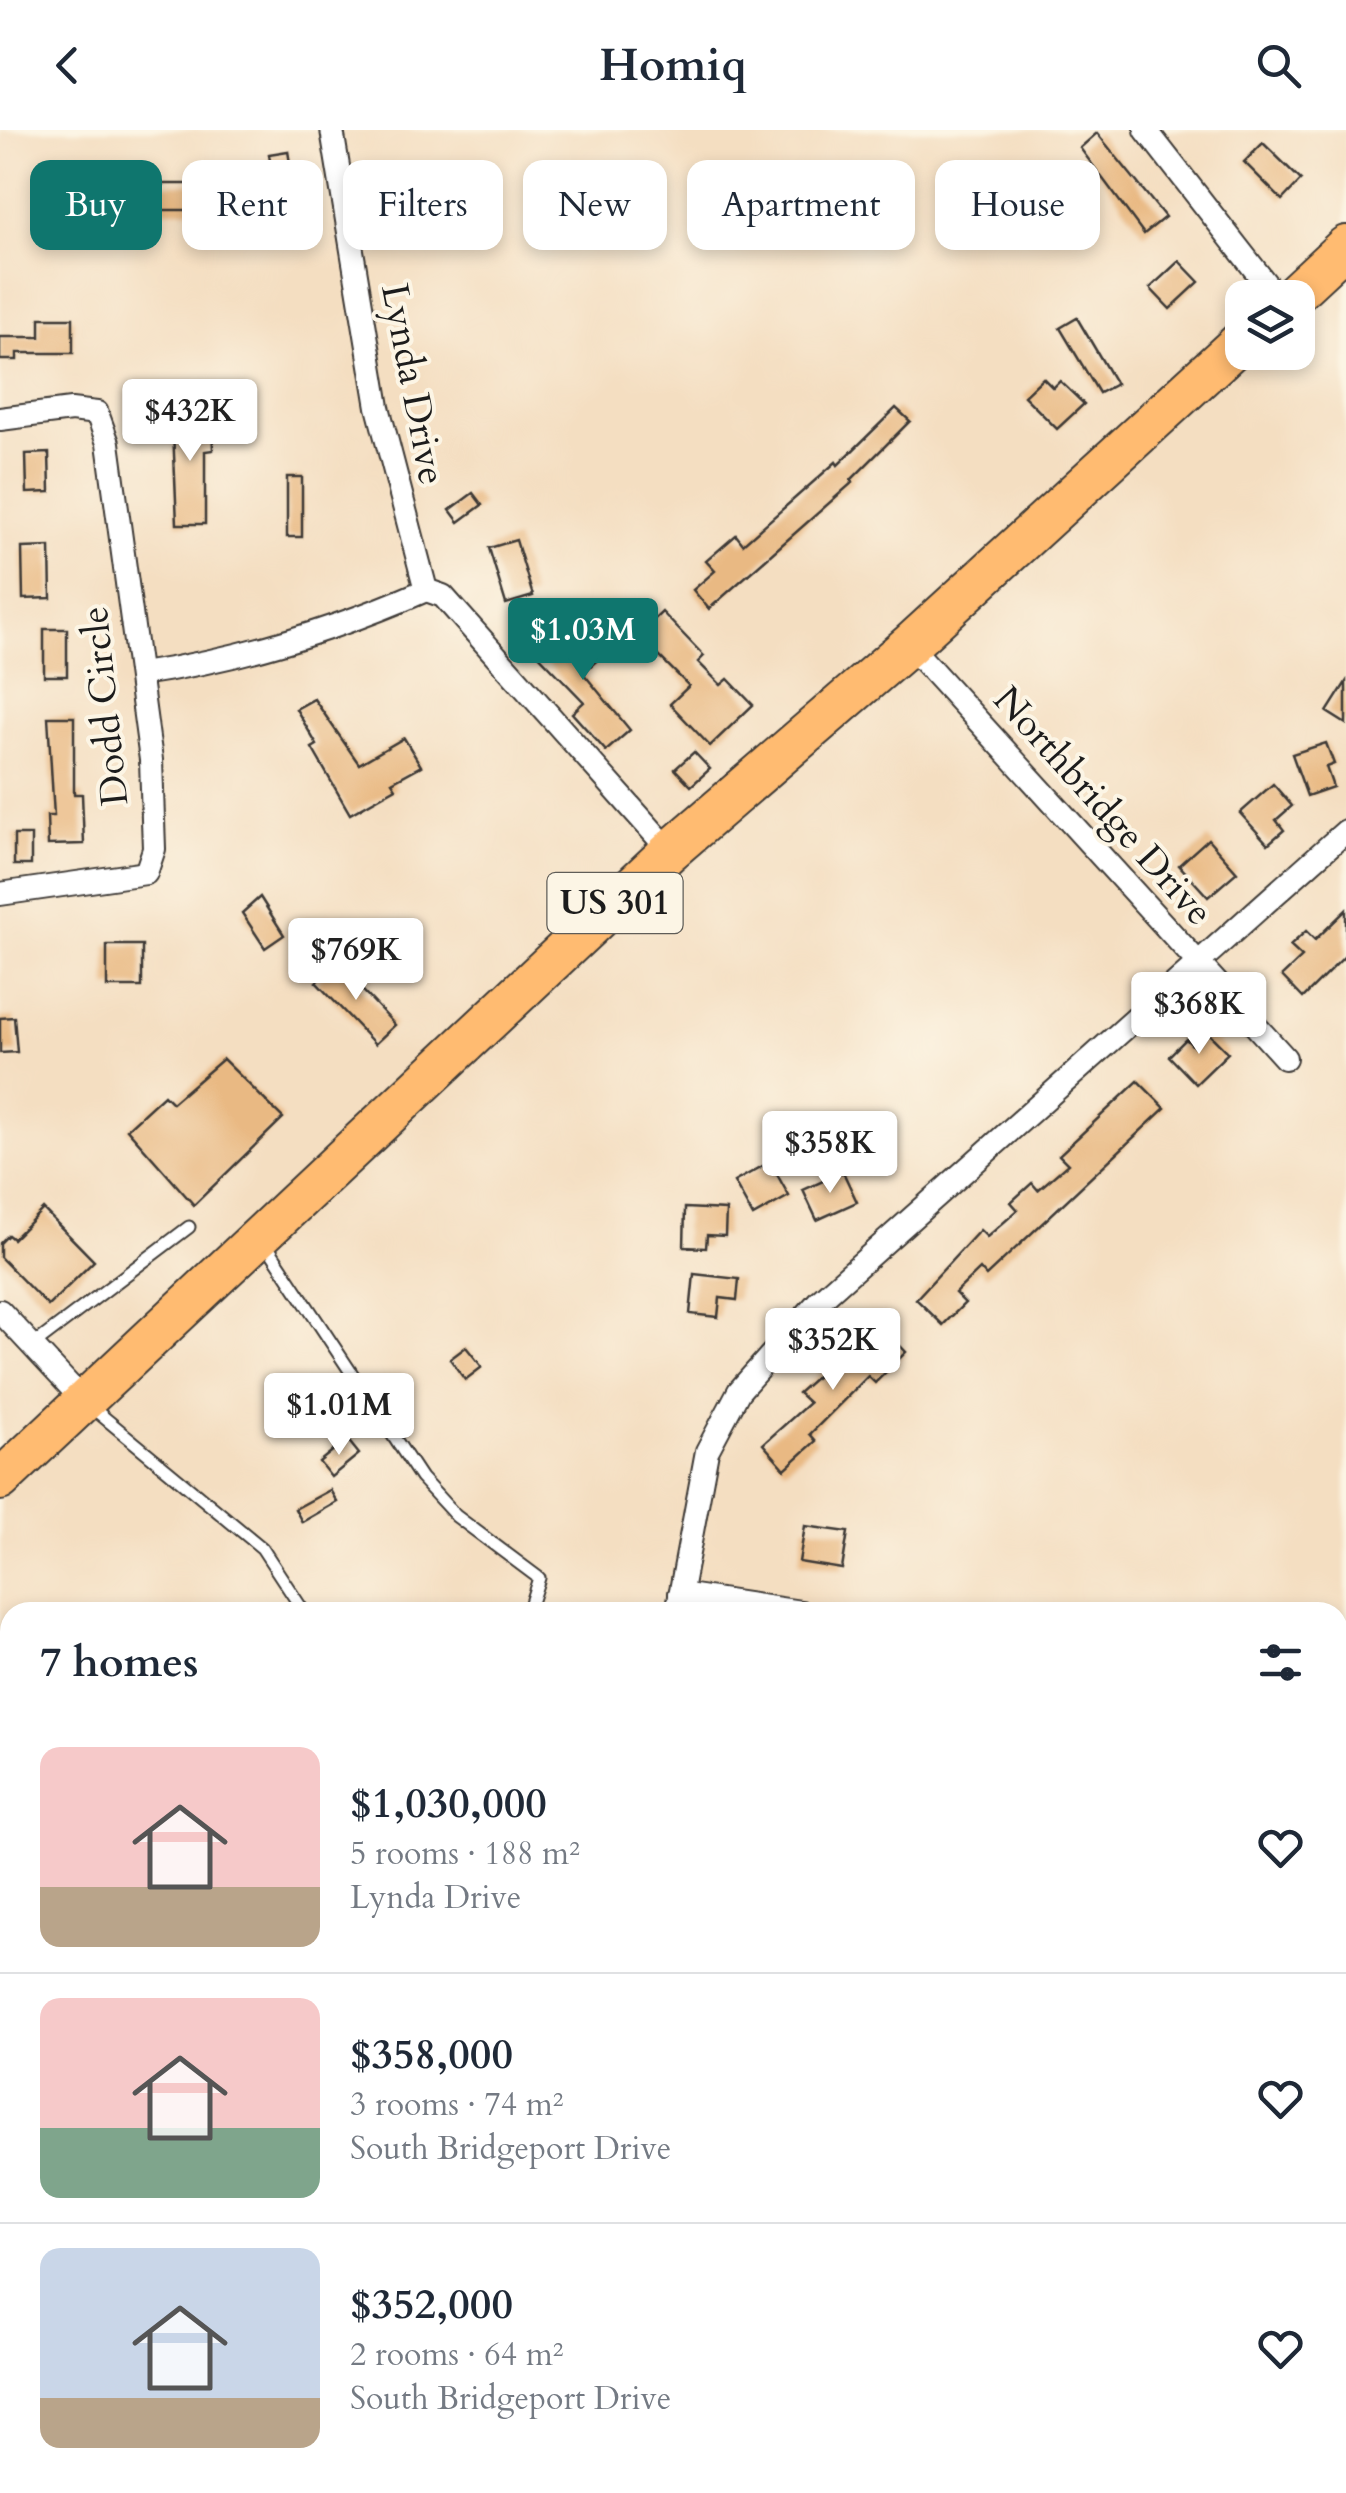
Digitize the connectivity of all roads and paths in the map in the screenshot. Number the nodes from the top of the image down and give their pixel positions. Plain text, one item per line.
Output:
1 (332, 130) edge
2 (1146, 130) edge
3 (1346, 246) edge
4 (1263, 280) edge
5 (1309, 280) edge
6 (1225, 356) edge
7 (0, 419) edge
8 (426, 590) junction
9 (909, 645) junction
10 (141, 674) junction
11 (1346, 831) edge
12 (670, 851) junction
13 (0, 894) edge
14 (1200, 964) junction
15 (1285, 1058) dead end
16 (189, 1227) dead end
17 (262, 1237) junction
18 (0, 1311) edge
19 (32, 1346) junction
20 (82, 1399) junction
21 (0, 1480) edge
22 (297, 1602) edge
23 (531, 1602) edge
24 (678, 1602) edge

1 - 8 street, Lynda Drive
2 - 4 street
3 - 5 highway
6 - 9 highway, US 301
7 - 10 street, Dodd Circle
8 - 10 street
8 - 12 street
9 - 12 highway, US 301
9 - 14 street, Northbridge Drive
10 - 13 street, Dodd Circle
11 - 14 street
12 - 17 highway, US 301
14 - 15 street, Northbridge Drive
14 - 24 street
16 - 19 lane
17 - 20 highway, US 301
17 - 23 lane
18 - 19 street
19 - 20 street
20 - 21 highway, US 301
20 - 22 lane

